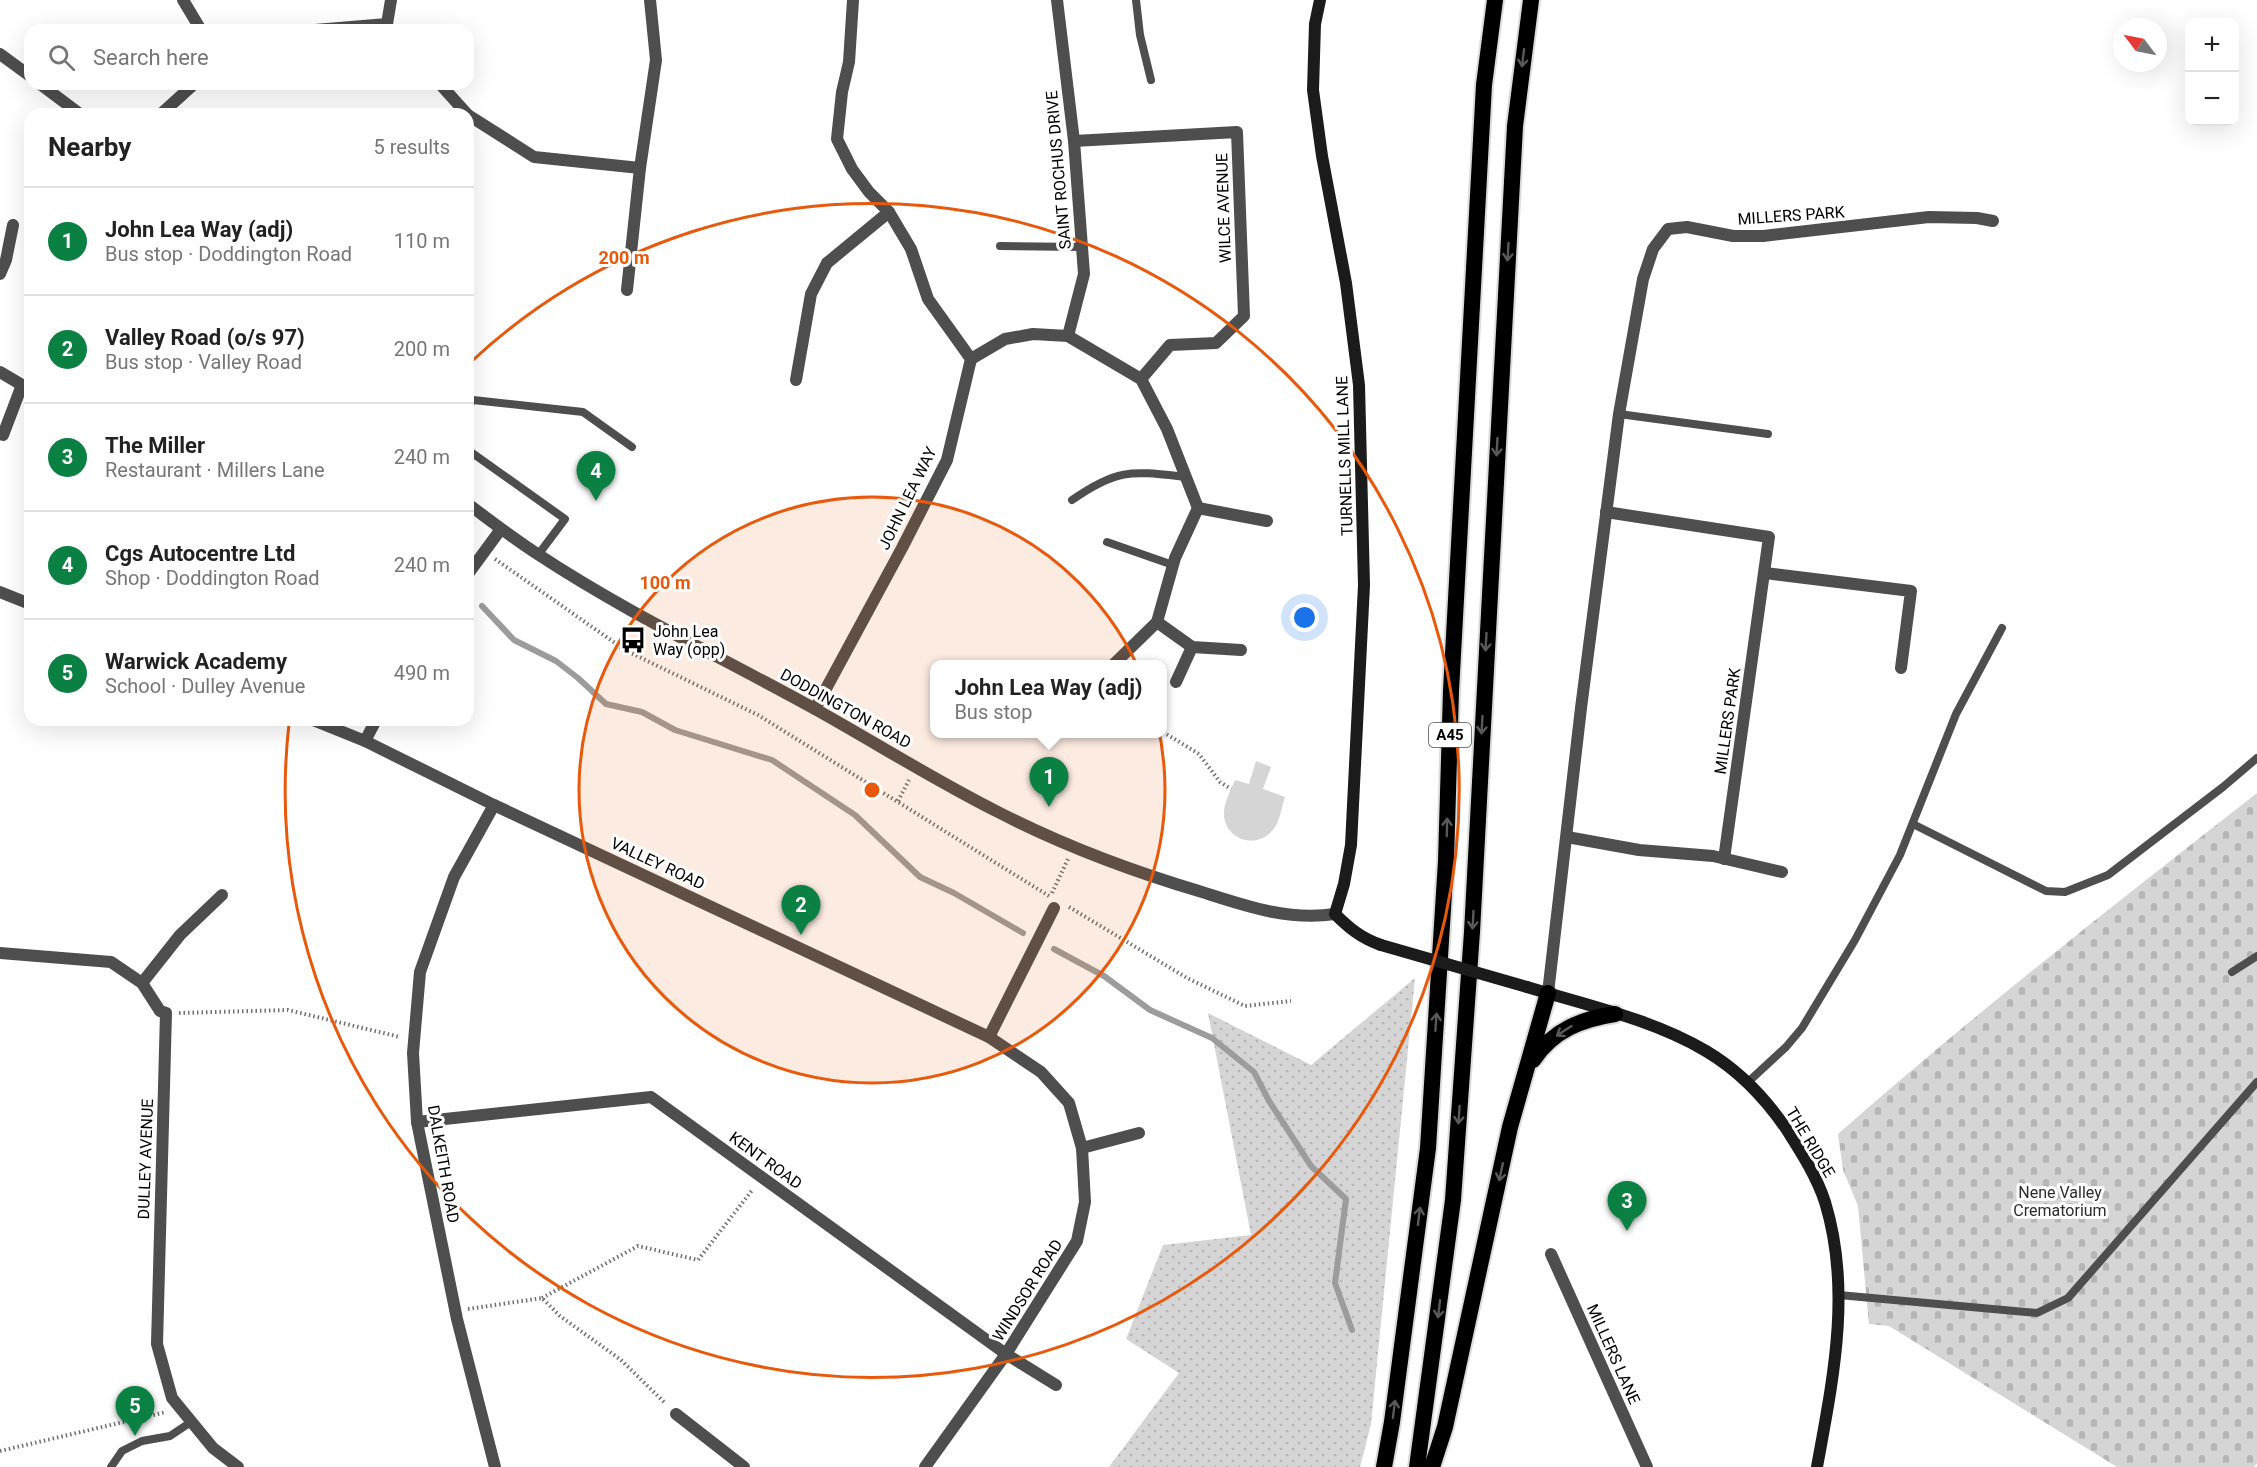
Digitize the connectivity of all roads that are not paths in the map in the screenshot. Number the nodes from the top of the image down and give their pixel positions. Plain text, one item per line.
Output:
1 (183, 0) edge
2 (391, 0) edge
3 (650, 0) edge
4 (853, 0) edge
5 (1057, 0) edge
6 (1136, 0) edge
7 (1320, 0) edge
8 (1495, 0) edge
9 (1531, 0) edge
10 (197, 24) edge
11 (390, 24) edge
12 (0, 54) edge
13 (24, 72) edge
14 (1151, 80) dead end
15 (48, 90) edge
16 (187, 90) edge
17 (445, 90) edge
18 (72, 108) edge
19 (168, 108) edge
20 (461, 108) edge
21 (474, 119) edge
22 (1074, 141) junction
23 (640, 168) junction
24 (889, 212) junction
25 (1993, 221) dead end
26 (14, 225) dead end
27 (1000, 246) dead end
28 (1082, 247) junction
29 (0, 274) edge
30 (627, 291) dead end
31 (1068, 336) junction
32 (971, 358) junction
33 (0, 372) edge
34 (1141, 379) junction
35 (796, 380) dead end
36 (24, 385) edge
37 (24, 390) edge
38 (474, 400) edge
39 (1619, 414) junction
40 (1768, 434) dead end
41 (3, 435) dead end
42 (632, 447) dead end
43 (474, 454) edge
44 (1186, 477) junction
45 (1072, 500) dead end
46 (474, 508) edge
47 (1198, 508) junction
48 (1606, 512) junction
49 (1267, 521) dead end
50 (501, 528) junction
51 (1107, 542) dead end
52 (538, 555) junction
53 (1173, 565) junction
54 (474, 566) edge
55 (1765, 573) junction
56 (0, 592) edge
57 (24, 602) edge
58 (1157, 622) junction
59 (2002, 628) dead end
60 (1192, 647) junction
61 (1241, 650) dead end
62 (1118, 660) edge
63 (1901, 668) dead end
64 (1176, 682) dead end
65 (814, 709) junction
66 (328, 726) edge
67 (373, 726) edge
68 (365, 741) junction
69 (2257, 758) edge
70 (494, 805) junction
71 (1913, 824) junction
72 (1567, 837) junction
73 (1724, 859) junction
74 (1782, 872) dead end
75 (222, 895) dead end
76 (1057, 905) road end
77 (1335, 914) junction
78 (0, 953) edge
79 (2257, 956) edge
80 (2232, 972) dead end
81 (142, 983) junction
82 (1548, 993) junction
83 (1616, 1014) junction
84 (989, 1037) junction
85 (1527, 1069) junction
86 (2257, 1082) edge
87 (1746, 1083) junction
88 (417, 1122) junction
89 (1139, 1133) dead end
90 (1083, 1148) junction
91 (1551, 1254) dead end
92 (1839, 1295) junction
93 (1006, 1354) junction
94 (1056, 1386) dead end
95 (676, 1414) road end
96 (191, 1422) junction
97 (111, 1467) edge
98 (238, 1467) edge
99 (495, 1467) edge
100 (744, 1467) edge
101 (925, 1467) edge
102 (1384, 1467) edge
103 (1417, 1467) edge
104 (1432, 1467) edge
105 (1647, 1467) edge
106 (1817, 1467) edge

1 - 10 street
2 - 11 street
3 - 23 street
4 - 24 street
5 - 22 street, SAINT ROCHUS DRIVE
6 - 14 lane
7 - 77 main road, TURNELLS MILL LANE
102 -> 8 highway, A45
9 -> 103 highway, A45
12 - 13 street
15 - 18 street
16 - 19 street
17 - 20 street
21 - 23 street
22 - 28 street, SAINT ROCHUS DRIVE
22 - 34 street, WILCE AVENUE
23 - 30 street
24 - 32 street
24 - 35 street
25 - 39 street, MILLERS PARK
26 - 29 street
27 - 28 lane
28 - 31 street, SAINT ROCHUS DRIVE
31 - 32 street
31 - 34 street
32 - 65 street, JOHN LEA WAY
33 - 36 street
34 - 44 street
37 - 41 street
38 - 42 lane
39 - 40 lane
39 - 48 street, MILLERS PARK
43 - 52 lane
44 - 45 lane
44 - 47 street
46 - 50 street, DODDINGTON ROAD
47 - 49 street
47 - 53 street
48 - 55 street, MILLERS PARK
48 - 72 street, MILLERS PARK
50 - 52 street, DODDINGTON ROAD
50 - 54 street
51 - 53 lane
52 - 65 street, DODDINGTON ROAD
53 - 58 street
55 - 63 street
55 - 73 street, MILLERS PARK
56 - 57 street
58 - 60 street
58 - 62 street
59 - 71 lane
60 - 61 street
60 - 64 street
65 - 77 street, DODDINGTON ROAD
66 - 68 street, VALLEY ROAD
67 - 68 street
68 - 70 street, VALLEY ROAD
69 - 71 lane
70 - 84 street, VALLEY ROAD
70 - 88 street, DALKEITH ROAD
71 - 87 lane
72 - 73 street
72 - 82 street, MILLERS PARK
73 - 74 street
75 - 81 street
76 - 84 street
77 - 82 main road, THE RIDGE, bridge
78 - 81 street
79 - 80 lane
81 - 96 street, DULLEY AVENUE
82 - 83 main road, THE RIDGE
82 - 85 highway
83 -> 85 highway
83 - 87 main road, THE RIDGE
84 - 90 street, WINDSOR ROAD
85 -> 104 highway
86 - 92 lane
87 - 92 main road, THE RIDGE
88 - 93 street, KENT ROAD
88 - 99 street, DALKEITH ROAD
89 - 90 street
90 - 93 street, WINDSOR ROAD
91 - 105 street, MILLERS LANE
92 - 106 main road, THE RIDGE
93 - 94 street, KENT ROAD
93 - 101 street, WINDSOR ROAD
95 - 100 street
96 - 97 lane
96 - 98 street, DULLEY AVENUE

